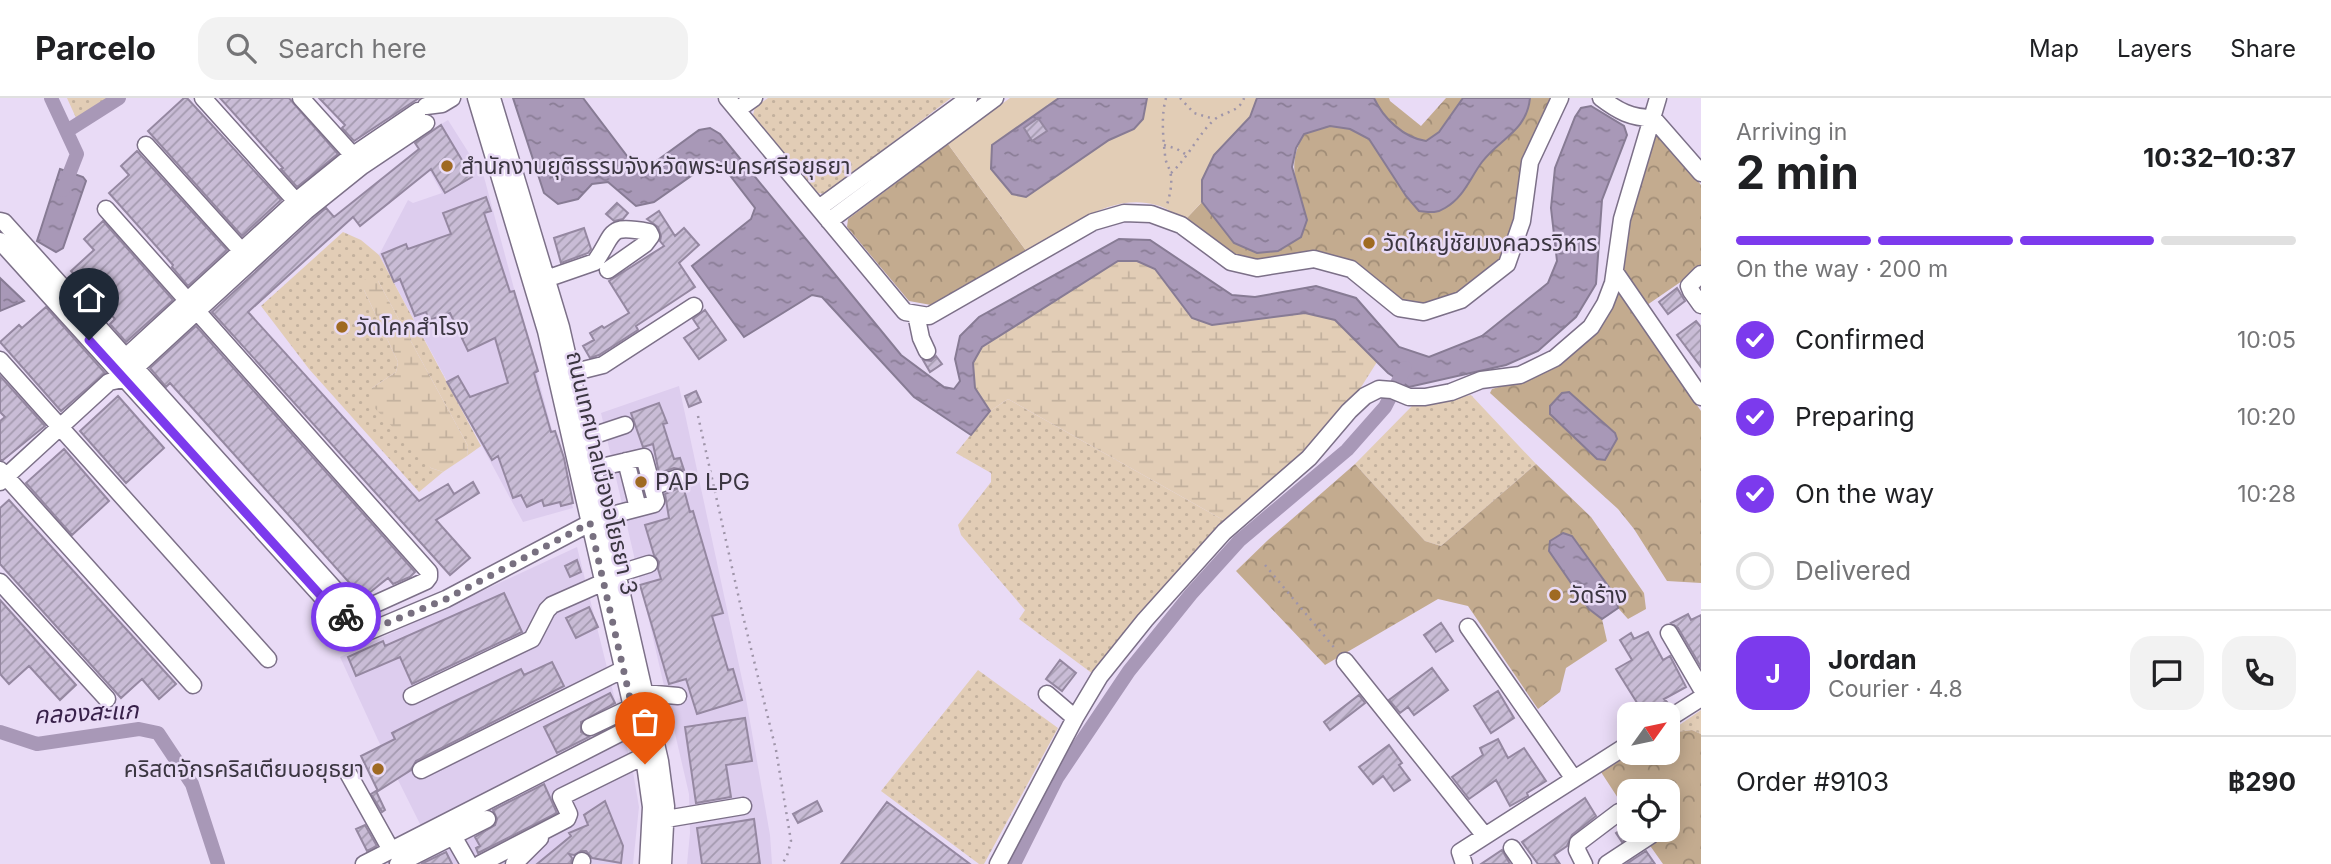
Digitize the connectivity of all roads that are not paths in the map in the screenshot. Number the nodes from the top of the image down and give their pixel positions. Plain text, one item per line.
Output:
1 (203, 98) edge
2 (301, 98) edge
3 (476, 98) edge
4 (492, 98) edge
5 (754, 98) edge
6 (969, 98) edge
7 (995, 98) edge
8 (1560, 98) edge
9 (1601, 98) edge
10 (1658, 98) edge
11 (732, 104) edge
12 (433, 110) edge
13 (1653, 118) junction
14 (146, 145) dead end
15 (358, 160) junction
16 (1701, 173) edge
17 (301, 206) junction
18 (106, 209) dead end
19 (824, 215) junction
20 (0, 221) edge
21 (9, 243) edge
22 (246, 256) junction
23 (608, 270) dead end
24 (1615, 272) junction
25 (1701, 274) edge
26 (547, 279) junction
27 (1701, 304) edge
28 (192, 306) junction
29 (694, 306) dead end
30 (916, 314) junction
31 (927, 351) dead end
32 (0, 360) edge
33 (121, 371) junction
34 (571, 373) junction
35 (1701, 397) edge
36 (625, 425) dead end
37 (60, 427) junction
38 (586, 438) junction
39 (625, 461) junction
40 (593, 469) junction
41 (2, 476) edge
42 (677, 478) dead end
43 (653, 486) junction
44 (638, 508) junction
45 (596, 514) junction
46 (649, 564) dead end
47 (611, 578) junction
48 (0, 582) edge
49 (353, 614) junction
50 (1468, 627) dead end
51 (1669, 633) dead end
52 (268, 659) dead end
53 (1345, 661) road end
54 (624, 669) junction
55 (193, 685) dead end
56 (1701, 688) edge
57 (644, 693) junction
58 (1047, 694) dead end
59 (412, 696) dead end
60 (678, 696) dead end
61 (1701, 698) edge
62 (107, 699) dead end
63 (632, 708) junction
64 (1680, 711) edge
65 (1075, 718) junction
66 (636, 725) junction
67 (590, 727) dead end
68 (1617, 752) edge
69 (644, 756) junction
70 (421, 770) dead end
71 (548, 770) junction
72 (348, 773) dead end
73 (1574, 779) junction
74 (561, 797) junction
75 (743, 806) dead end
76 (1617, 814) edge
77 (487, 819) dead end
78 (666, 819) junction
79 (549, 828) junction
80 (453, 836) junction
81 (1485, 836) junction
82 (1640, 842) edge
83 (1512, 848) dead end
84 (395, 857) edge
85 (1462, 858) edge
86 (364, 864) edge
87 (469, 864) edge
88 (480, 864) edge
89 (514, 864) edge
90 (648, 864) edge
91 (663, 864) edge
92 (998, 864) edge
93 (1523, 864) edge
94 (1584, 864) edge
95 (1607, 864) edge

1 - 17 street
2 - 15 street
3 - 45 street, ถนนเทศบาลเมืองอโยธยา 3
4 - 26 street, ถนนเทศบาลเมืองอโยธยา 3
5 - 11 street
6 - 19 street
7 - 19 street
8 - 30 street
9 - 13 street
10 - 13 street
11 - 19 street
12 - 15 street
13 - 16 street
13 - 24 street
14 - 22 street
15 - 17 street
17 - 22 street
18 - 28 street
19 - 30 street
20 - 21 street
21 - 33 street
22 - 28 street
23 - 26 street
24 - 35 street
24 - 65 street
25 - 27 street
26 - 34 street, ถนนเทศบาลเมืองอโยธยา 3
28 - 33 street
28 - 49 street
29 - 34 street
30 - 31 street
32 - 37 street
33 - 37 street
33 - 49 street
34 - 38 street, ถนนเทศบาลเมืองอโยธยา 3
36 - 38 street
37 - 41 street
37 - 52 street
38 - 40 street, ถนนเทศบาลเมืองอโยธยา 3
39 - 40 street
39 - 43 street
39 - 44 street
40 - 45 street, ถนนเทศบาลเมืองอโยธยา 3
41 - 55 street
42 - 43 street
43 - 44 street
44 - 45 street
45 - 47 street, ถนนเทศบาลเมืองอโยธยา 3
45 - 49 street
46 - 47 street
47 - 54 street, ถนนเทศบาลเมืองอโยธยา 3
47 - 57 street, ถนนเทศบาลเมืองอโยธยา 3
47 - 59 street
48 - 62 street
50 - 73 street
51 - 56 street
53 - 81 street
54 - 63 street, ถนนเทศบาลเมืองอโยธยา 3
54 - 70 street
57 - 60 street
57 - 78 street, ถนนเทศบาลเมืองอโยธยา 3
58 - 65 street
61 - 64 street
63 - 66 street, ถนนเทศบาลเมืองอโยธยา 3
63 - 67 street
65 - 92 street
66 - 69 street, ถนนเทศบาลเมืองอโยธยา 3
66 - 71 street
68 - 73 street
69 - 74 street
69 - 90 street, ถนนเทศบาลเมืองอโยธยา 3
71 - 74 street
71 - 84 street
72 - 84 street
73 - 81 street
74 - 79 street
75 - 78 street
76 - 94 street
77 - 80 street
78 - 91 street, ถนนเทศบาลเมืองอโยธยา 3
79 - 88 street
79 - 89 street
80 - 84 street
80 - 87 street
81 - 85 street
82 - 95 street
83 - 93 street
84 - 86 street

